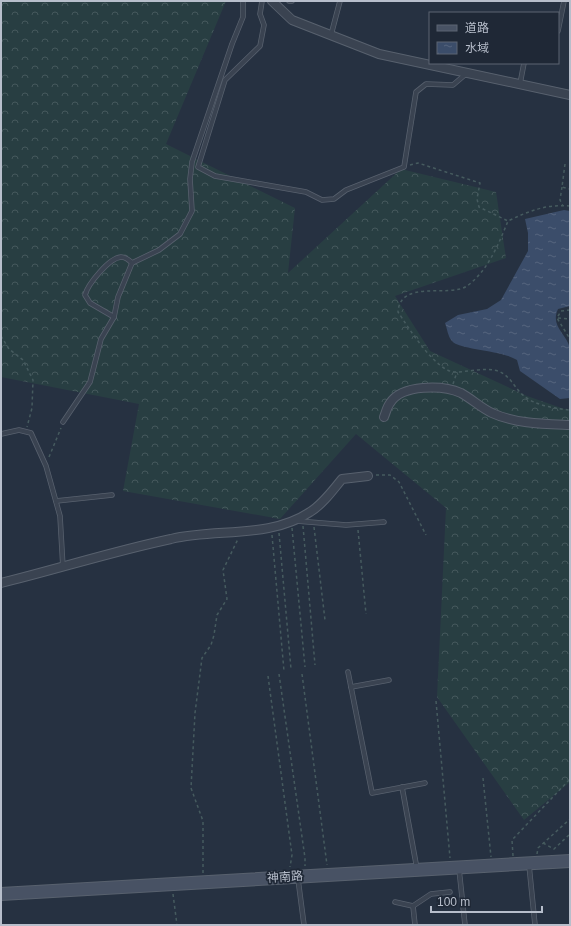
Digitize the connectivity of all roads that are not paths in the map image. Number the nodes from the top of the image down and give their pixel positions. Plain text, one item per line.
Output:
1 (243, 1) edge
2 (262, 1) edge
3 (272, 1) edge
4 (288, 1) edge
5 (292, 1) edge
6 (340, 1) edge
7 (564, 1) edge
8 (559, 26) edge
9 (331, 36) junction
10 (524, 64) edge
11 (467, 73) junction
12 (520, 84) junction
13 (570, 94) edge
14 (132, 263) junction
15 (114, 317) junction
16 (384, 417) dead end
17 (63, 422) road end
18 (570, 425) edge
19 (1, 434) edge
20 (368, 476) road end
21 (112, 496) dead end
22 (56, 501) junction
23 (290, 521) junction
24 (384, 522) dead end
25 (62, 568) junction
26 (1, 583) edge
27 (348, 672) dead end
28 (389, 680) dead end
29 (351, 687) junction
30 (425, 783) dead end
31 (402, 787) junction
32 (570, 861) edge
33 (533, 863) junction
34 (455, 867) junction
35 (417, 870) junction
36 (297, 877) junction
37 (450, 892) dead end
38 (1, 894) edge
39 (395, 902) dead end
40 (413, 906) junction
41 (304, 925) edge
42 (415, 925) edge
43 (465, 925) edge
44 (535, 925) edge

1 - 14 lane
2 - 11 lane
3 - 9 street
4 - 5 lane
6 - 9 lane
7 - 8 lane
9 - 11 street
10 - 12 lane
11 - 12 street
12 - 13 street
14 - 15 lane
14 - 15 lane
15 - 17 lane
16 - 18 street
19 - 22 lane
20 - 23 street
21 - 22 lane
22 - 25 lane
23 - 24 lane
23 - 25 street
25 - 26 street
27 - 29 lane
28 - 29 lane
29 - 31 lane
30 - 31 lane
31 - 35 lane
32 - 33 street, 神南路
33 - 34 street, 神南路
33 - 44 lane
34 - 35 street, 神南路
34 - 43 lane
35 - 36 street, 神南路
36 - 38 street, 神南路
36 - 41 lane
37 - 40 lane
39 - 40 lane
40 - 42 lane

